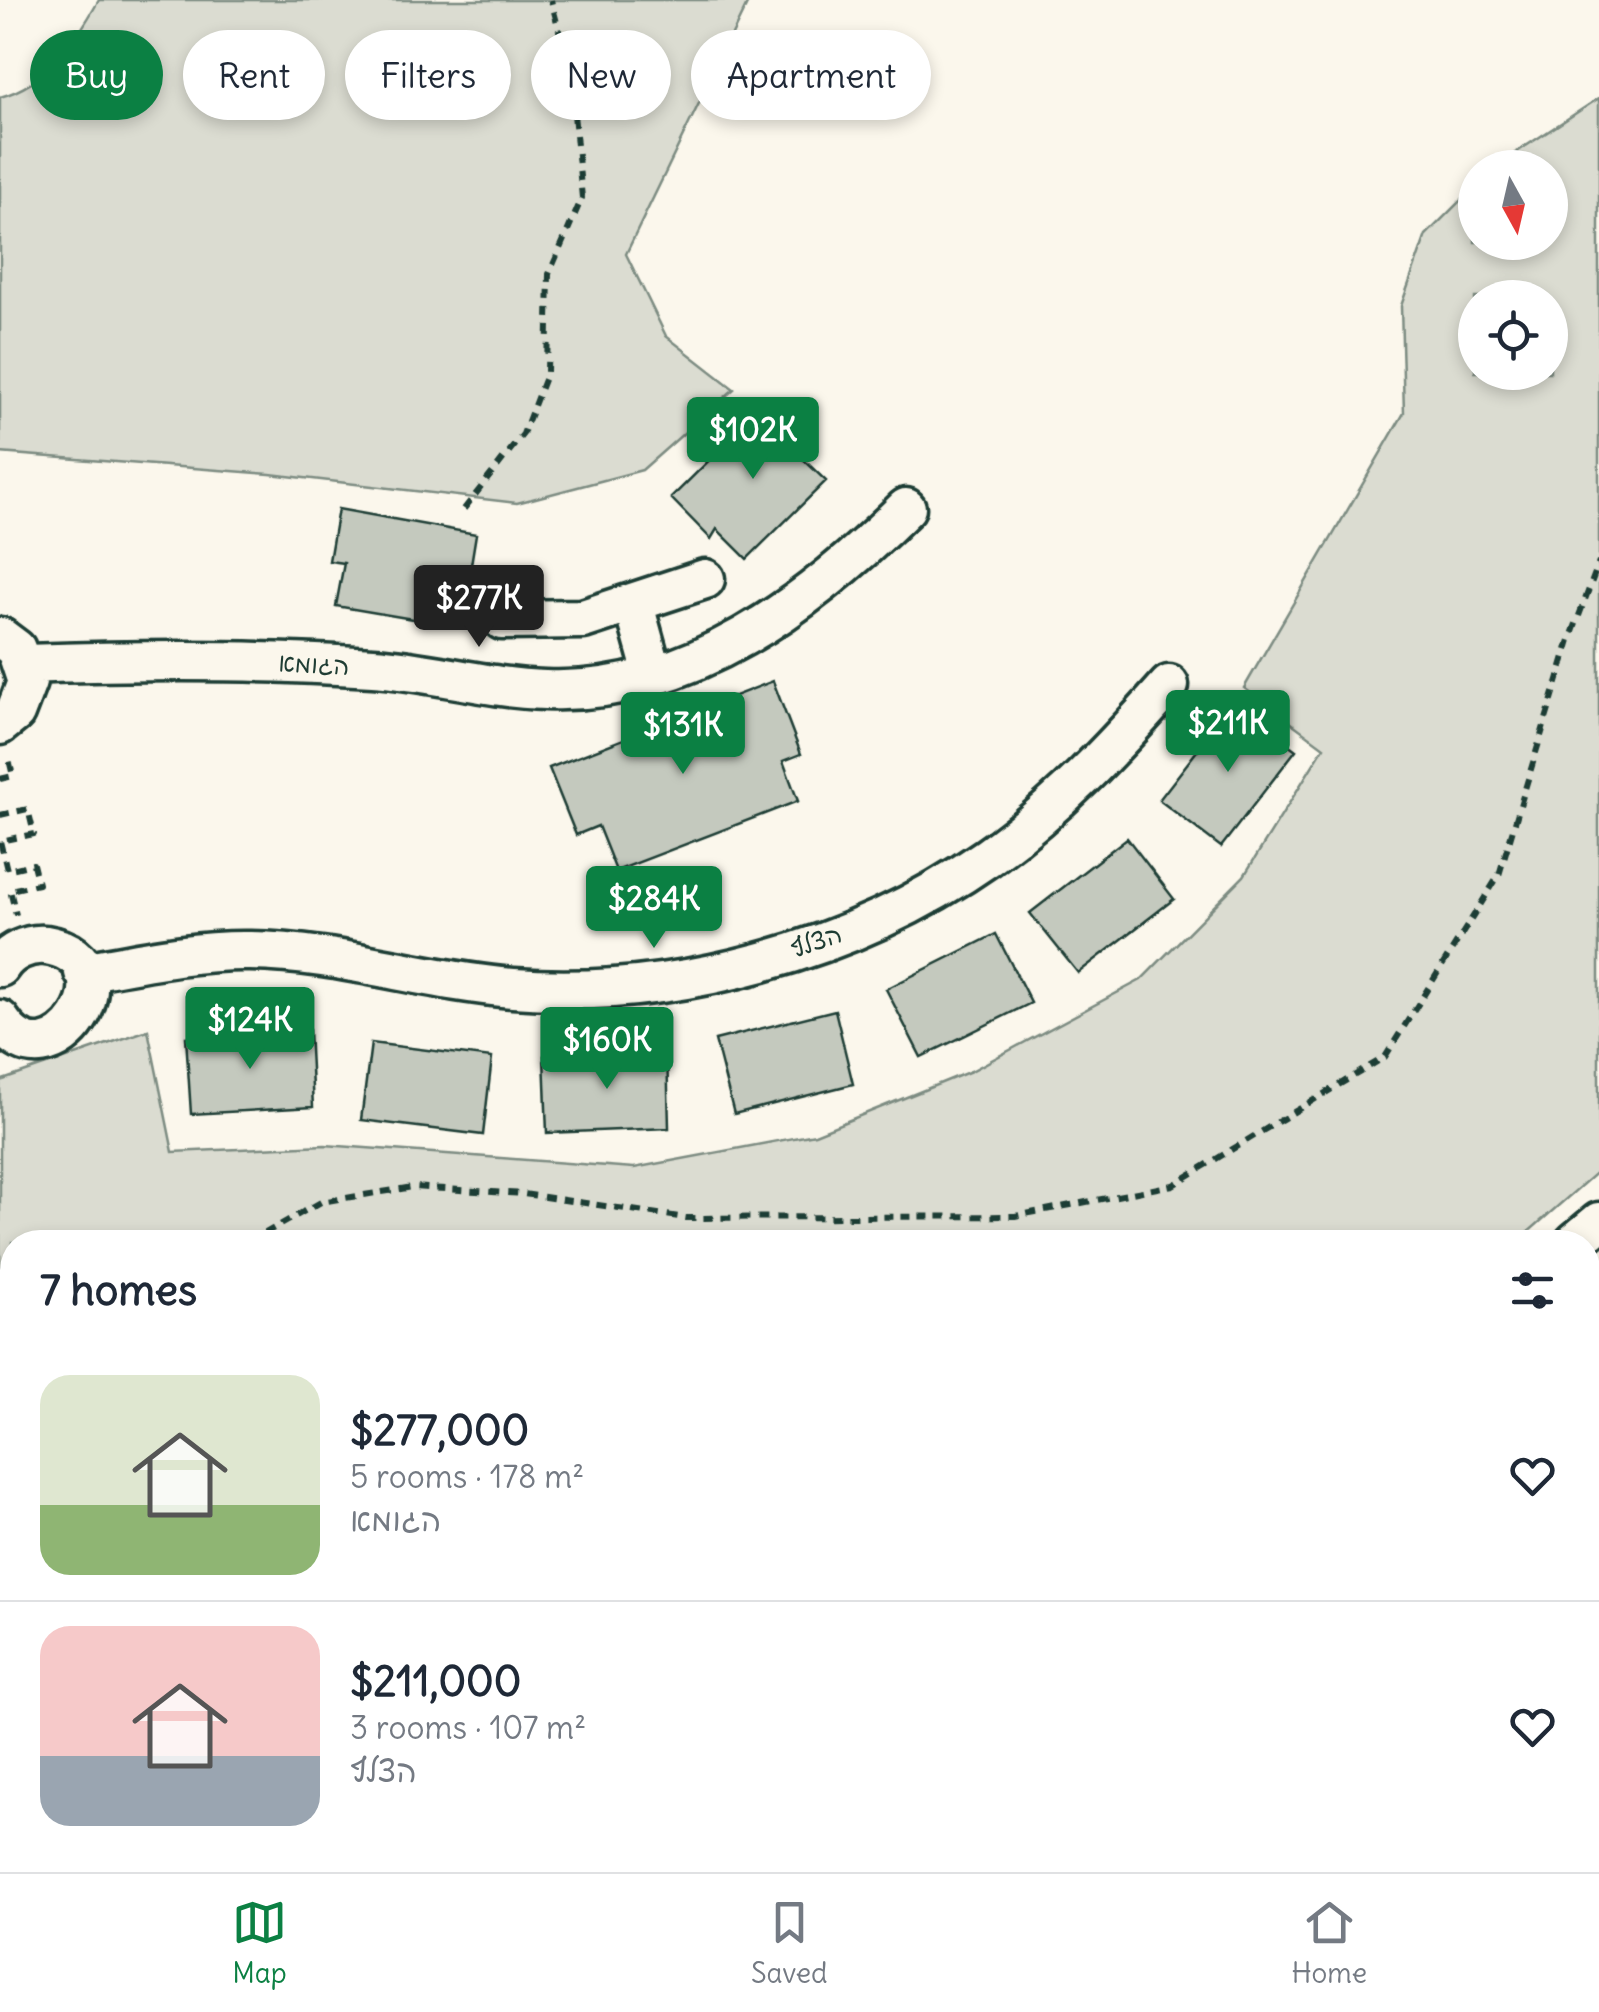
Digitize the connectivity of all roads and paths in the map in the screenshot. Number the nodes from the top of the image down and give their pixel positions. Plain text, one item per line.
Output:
1 (551, 0) edge
2 (906, 508) dead end
3 (464, 510) dead end
4 (1599, 562) edge
5 (704, 579) dead end
6 (634, 606) junction
7 (502, 620) dead end
8 (12, 650) edge
9 (653, 674) junction
10 (1169, 685) dead end
11 (0, 725) edge
12 (0, 815) edge
13 (12, 958) edge
14 (84, 972) junction
15 (0, 1020) edge
16 (271, 1230) edge

1 - 3 path
2 - 9 street, הגומא
4 - 16 path
5 - 6 street
6 - 7 street
6 - 9 street
8 - 9 street, הגומא
8 - 11 street
10 - 14 street, הצלף
12 - 13 path
13 - 14 street
14 - 15 street

